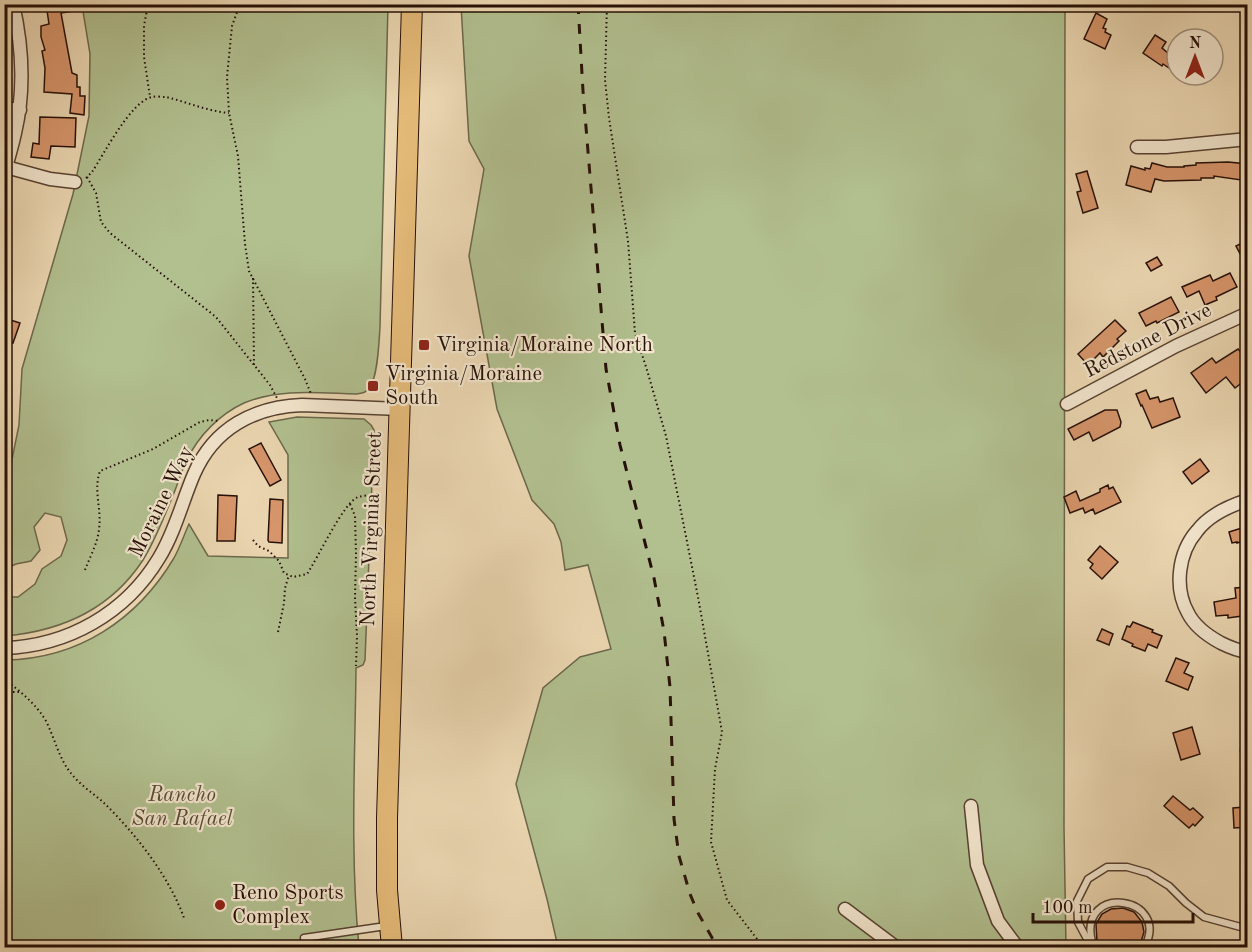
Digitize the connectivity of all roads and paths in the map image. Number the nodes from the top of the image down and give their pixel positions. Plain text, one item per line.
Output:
1 (13, 4) edge
2 (148, 4) edge
3 (240, 4) edge
4 (412, 4) edge
5 (608, 4) edge
6 (150, 97) junction
7 (4, 108) edge
8 (20, 110) junction
9 (229, 113) junction
10 (1248, 139) edge
11 (1137, 147) dead end
12 (5, 170) edge
13 (81, 180) junction
14 (253, 278) junction
15 (1248, 313) edge
16 (254, 365) junction
17 (1067, 404) dead end
18 (316, 405) junction
19 (280, 407) junction
20 (400, 409) junction
21 (227, 430) junction
22 (397, 496) junction
23 (1248, 500) edge
24 (350, 504) junction
25 (253, 540) dead end
26 (85, 570) dead end
27 (289, 575) junction
28 (279, 632) dead end
29 (4, 648) edge
30 (1247, 654) edge
31 (356, 666) dead end
32 (4, 679) edge
33 (21, 691) junction
34 (4, 692) edge
35 (971, 806) dead end
36 (845, 909) dead end
37 (184, 918) dead end
38 (390, 926) junction
39 (1248, 929) edge
40 (304, 938) dead end
41 (392, 948) edge
42 (764, 948) edge
43 (897, 948) edge
44 (1018, 948) edge
45 (1095, 948) edge
46 (1144, 948) edge

1 - 8 street
2 - 6 path
3 - 9 path
4 - 20 main road, North Virginia Street
5 - 42 path
6 - 9 path
6 - 13 path
7 - 8 street
8 - 12 street
9 - 14 path
10 - 11 street
12 - 13 street
13 - 16 path
14 - 16 path
14 - 18 path
15 - 17 street, Redstone Drive
16 - 19 path
18 - 19 street, Moraine Way
18 - 20 street, Moraine Way
19 - 21 street, Moraine Way
20 - 22 main road, North Virginia Street
21 - 26 path
21 - 29 street, Moraine Way
22 - 24 path
22 - 38 main road, North Virginia Street
23 - 30 street
24 - 27 path
24 - 31 path
25 - 27 path
27 - 28 path
32 - 33 path
33 - 34 path
33 - 37 path
35 - 44 street
36 - 43 street
38 - 40 lane
38 - 41 main road, North Virginia Street
39 - 45 lane
45 - 46 lane

